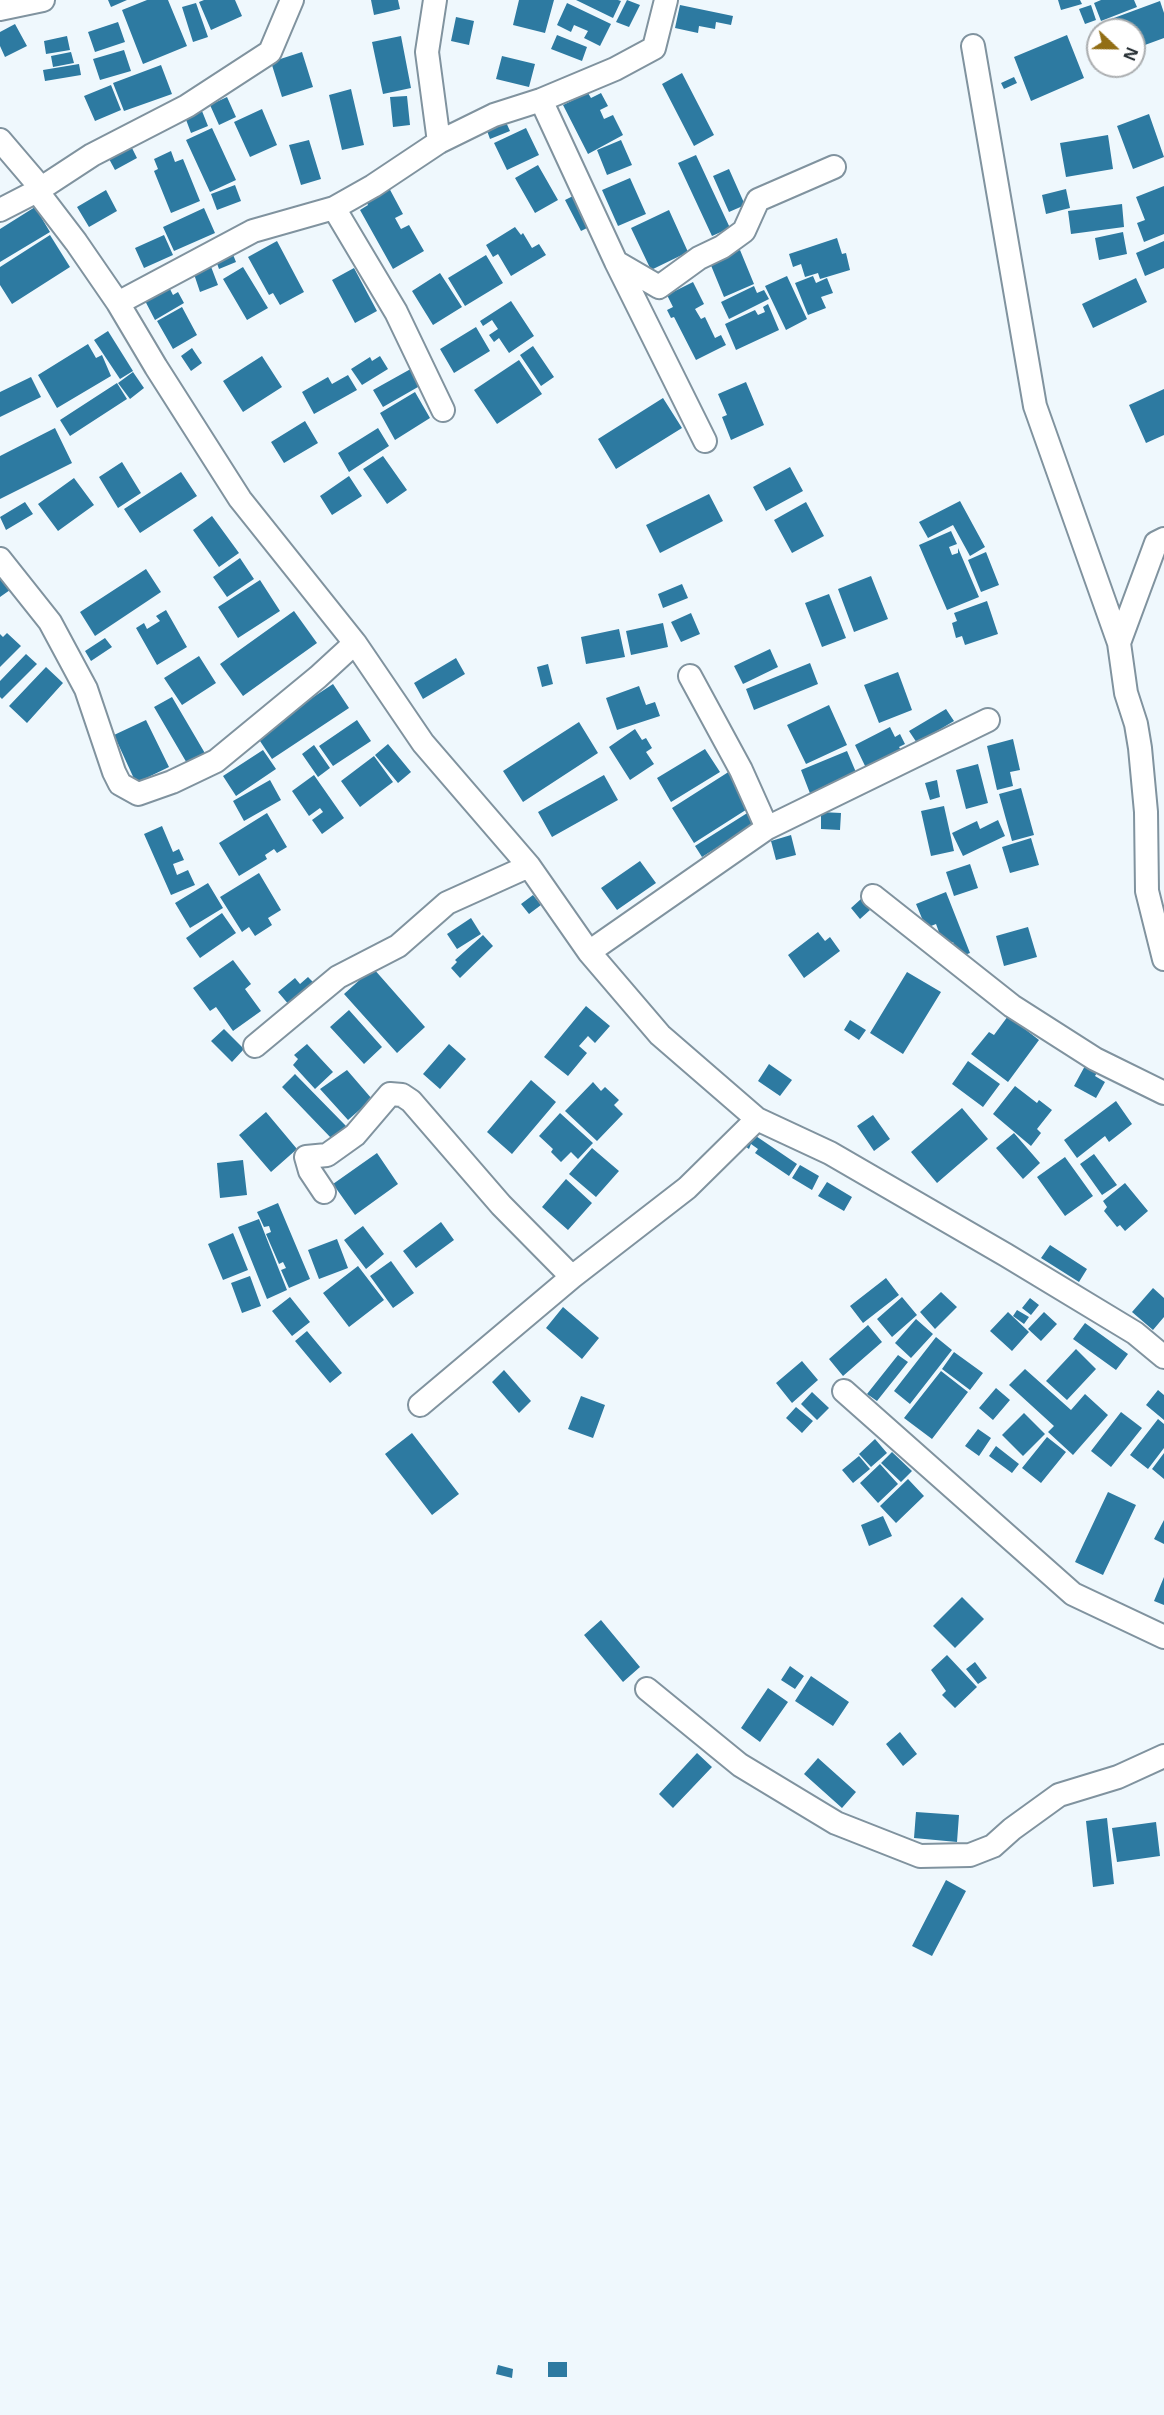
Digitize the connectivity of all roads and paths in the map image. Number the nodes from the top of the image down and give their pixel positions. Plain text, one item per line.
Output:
1 (43, 0) edge
2 (435, 0) edge
3 (666, 0) edge
4 (289, 2) edge
5 (0, 9) edge
6 (973, 46) dead end
7 (541, 100) junction
8 (0, 140) edge
9 (439, 142) junction
10 (834, 167) dead end
11 (39, 190) junction
12 (334, 208) junction
13 (0, 210) edge
14 (616, 262) junction
15 (118, 303) junction
16 (443, 410) dead end
17 (705, 441) dead end
18 (1164, 539) edge
19 (0, 559) edge
20 (355, 643) junction
21 (1119, 643) junction
22 (690, 676) dead end
23 (988, 720) dead end
24 (767, 828) junction
25 (529, 866) junction
26 (873, 896) dead end
27 (589, 952) junction
28 (1164, 959) edge
29 (255, 1046) dead end
30 (1164, 1093) edge
31 (758, 1119) junction
32 (324, 1192) dead end
33 (572, 1277) junction
34 (1164, 1357) edge
35 (844, 1392) dead end
36 (420, 1405) dead end
37 (1164, 1637) edge
38 (647, 1689) dead end
39 (1164, 1756) edge

1 - 5 street
2 - 9 street
3 - 7 street
4 - 11 street
6 - 21 street
7 - 9 street
7 - 14 street
8 - 11 street
9 - 12 street
10 - 14 street
11 - 13 street
11 - 15 street
12 - 15 street
12 - 16 street
14 - 17 street
15 - 20 street
18 - 21 street
19 - 20 street
20 - 25 street
21 - 28 street
22 - 24 street
23 - 24 street
24 - 27 street
25 - 27 street
25 - 29 street
26 - 30 street
27 - 31 street
31 - 33 street
31 - 34 street
32 - 33 street
33 - 36 street
35 - 37 street
38 - 39 street

